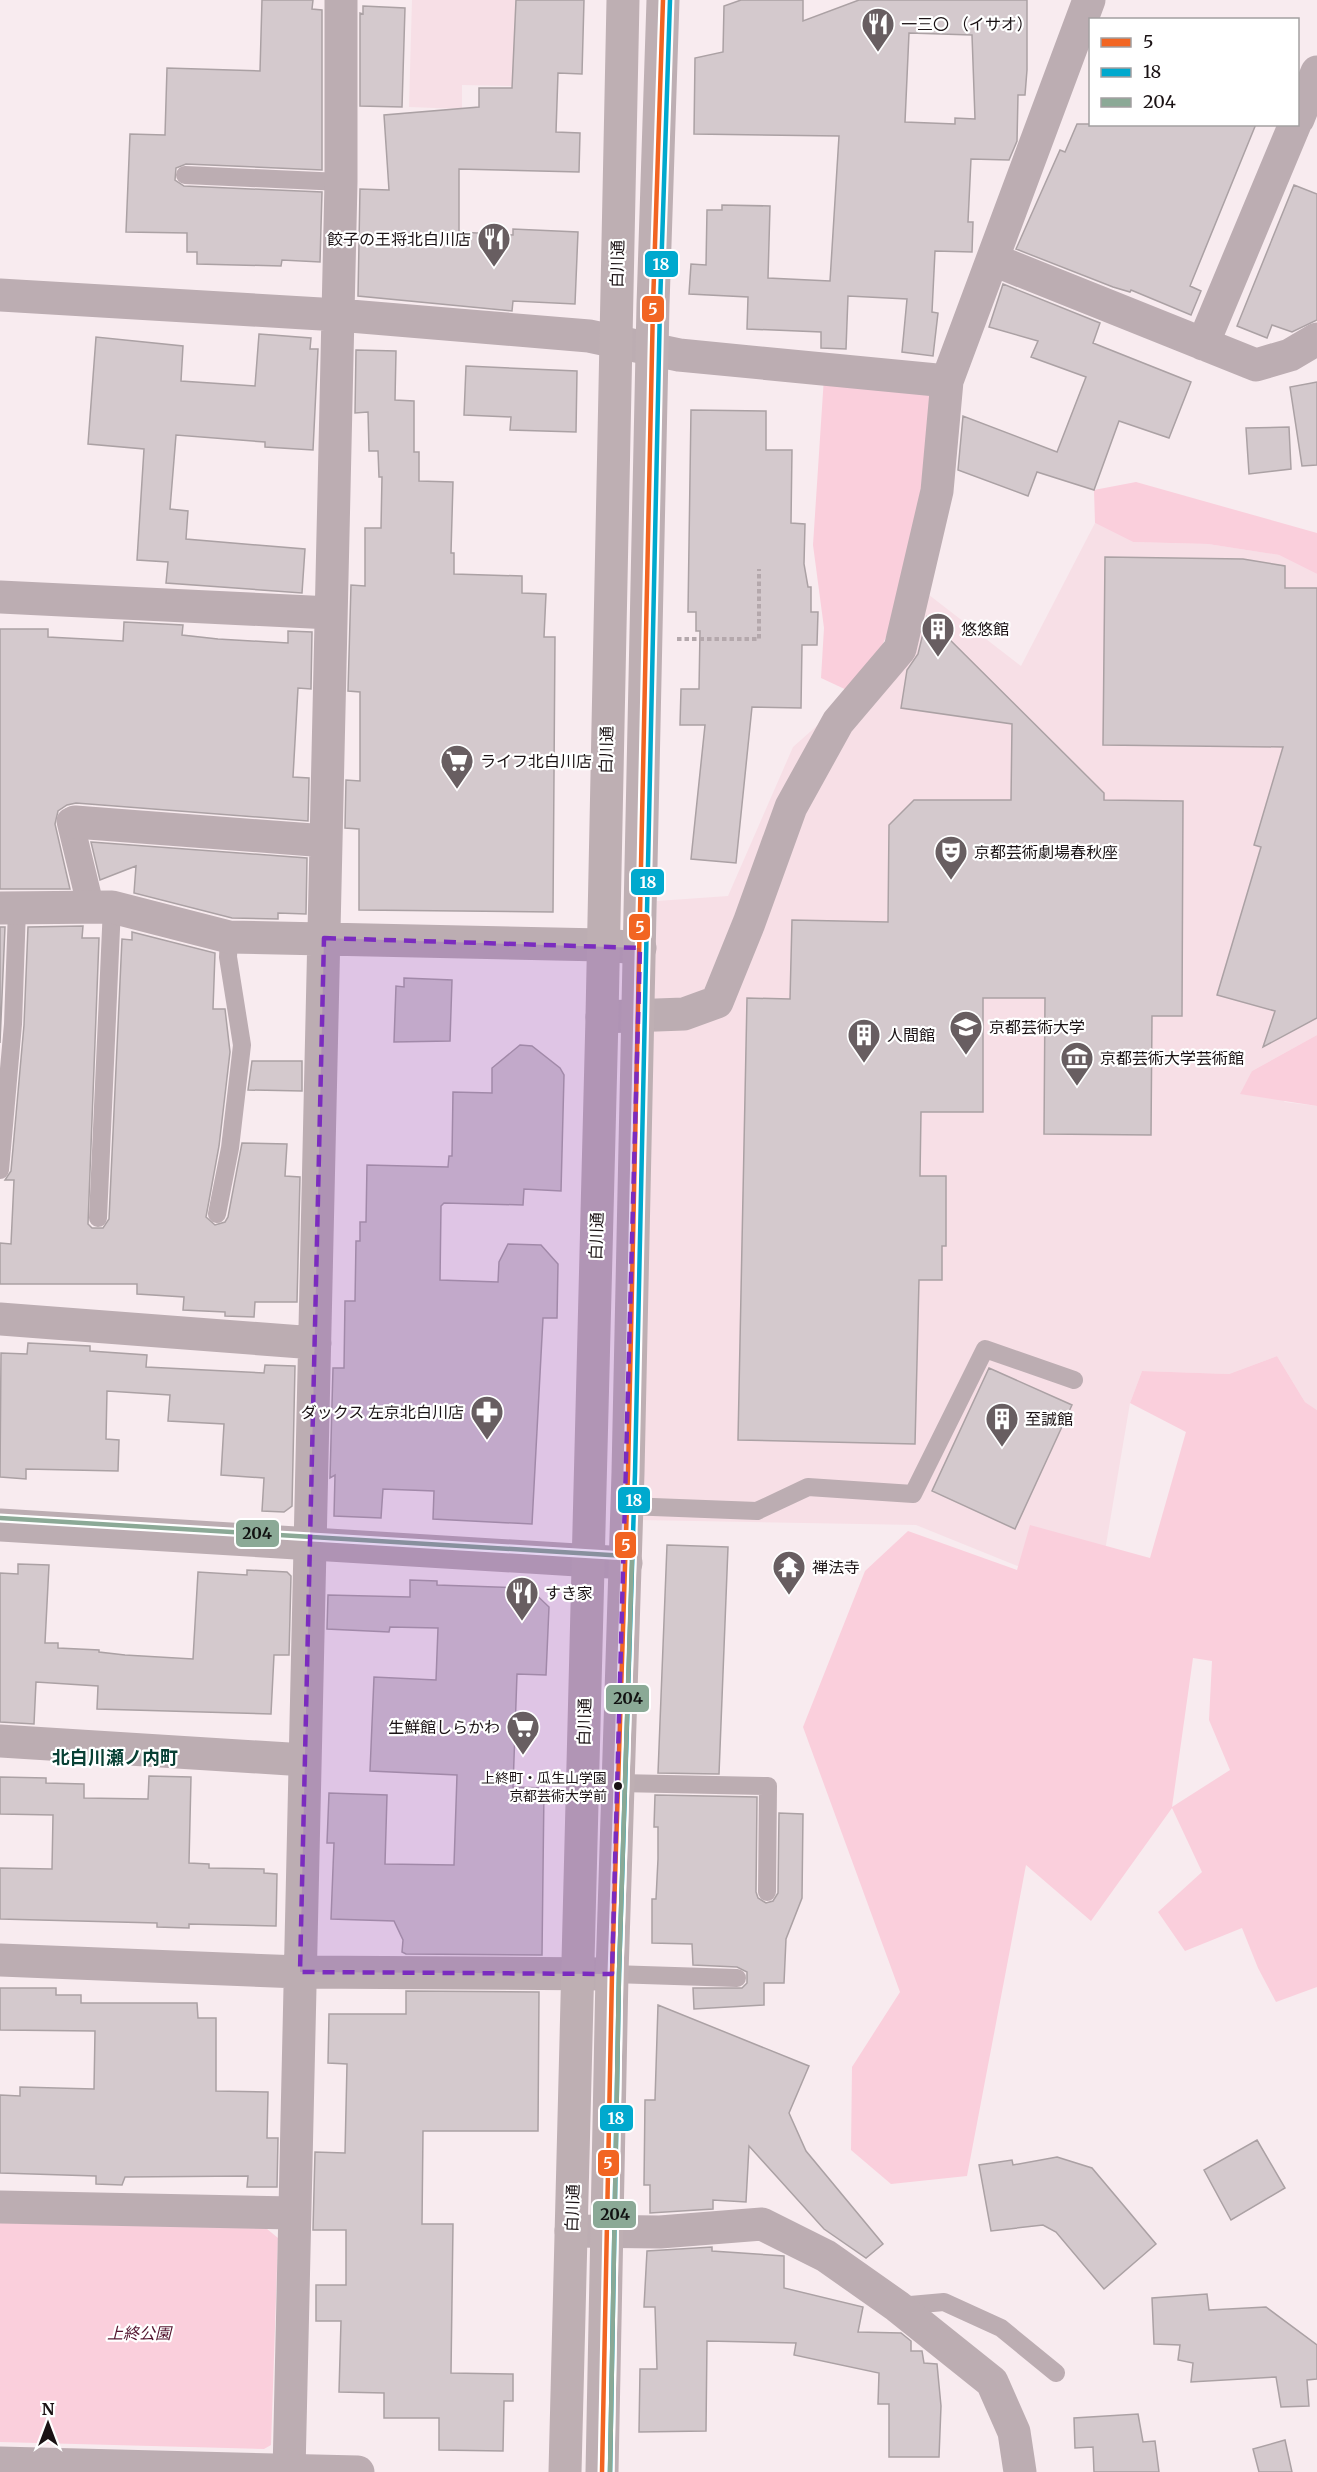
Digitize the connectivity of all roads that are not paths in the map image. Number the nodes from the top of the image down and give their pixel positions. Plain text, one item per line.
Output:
1 (342, 0) edge
2 (623, 0) edge
3 (663, 0) edge
4 (1089, 0) edge
5 (1317, 72) edge
6 (1299, 117) edge
7 (1294, 126) edge
8 (185, 175) dead end
9 (342, 182) junction
10 (994, 260) junction
11 (0, 295) edge
12 (338, 315) junction
13 (1317, 339) edge
14 (616, 341) junction
15 (1203, 344) junction
16 (652, 349) junction
17 (947, 381) junction
18 (0, 597) edge
19 (331, 613) junction
20 (75, 822) joint
21 (326, 842) junction
22 (8, 908) edge
23 (102, 908) junction
24 (229, 937) junction
25 (324, 938) junction
26 (602, 945) junction
27 (640, 948) junction
28 (602, 1017) junction
29 (639, 1017) junction
30 (0, 1170) edge
31 (217, 1214) dead end
32 (98, 1218) dead end
33 (0, 1319) edge
34 (315, 1343) junction
35 (1074, 1380) dead end
36 (627, 1506) junction
37 (0, 1525) edge
38 (310, 1544) junction
39 (587, 1561) junction
40 (626, 1563) junction
41 (0, 1741) edge
42 (305, 1760) junction
43 (618, 1783) junction
44 (767, 1892) dead end
45 (0, 1960) edge
46 (300, 1971) junction
47 (578, 1973) junction
48 (612, 1974) junction
49 (737, 1978) dead end
50 (0, 2206) edge
51 (294, 2213) junction
52 (571, 2231) junction
53 (609, 2232) junction
54 (897, 2306) junction
55 (1056, 2373) dead end
56 (0, 2463) edge
57 (289, 2471) edge
58 (358, 2472) edge
59 (565, 2472) edge
60 (602, 2472) edge
61 (1020, 2472) edge

1 - 9 street
2 - 14 main road, 白川通
3 - 16 main road
4 - 10 street
5 - 6 street
7 - 15 street
8 - 9 lane
9 - 12 street
10 - 15 street
10 - 17 street
11 - 12 street
12 - 14 street
12 - 19 street
13 - 15 street
14 - 16 street
14 - 26 main road, 白川通
16 - 17 street
16 - 27 main road
17 - 29 street
18 - 19 street
19 - 21 street
20 - 21 street
20 - 23 street
21 - 25 street
22 - 23 street
22 - 30 lane
23 - 24 street
23 - 32 lane
24 - 25 street
24 - 31 lane
25 - 26 street
25 - 34 street
26 - 27 street
26 - 28 main road, 白川通
27 - 29 main road
28 - 29 street
28 - 39 main road, 白川通
29 - 36 main road
33 - 34 street
34 - 38 street
35 - 36 lane
36 - 40 main road
37 - 38 street
38 - 39 street
38 - 42 street
39 - 40 street
39 - 47 main road, 白川通
40 - 43 main road
41 - 42 street
42 - 46 street
43 - 44 lane
43 - 48 main road
45 - 46 street
46 - 47 street
46 - 51 street
47 - 48 street
47 - 52 main road, 白川通
48 - 49 lane
48 - 53 main road
50 - 51 street
51 - 57 street
52 - 53 street
52 - 59 main road, 白川通
53 - 54 street
53 - 60 main road
54 - 55 lane
54 - 61 street
56 - 57 street
57 - 58 street

